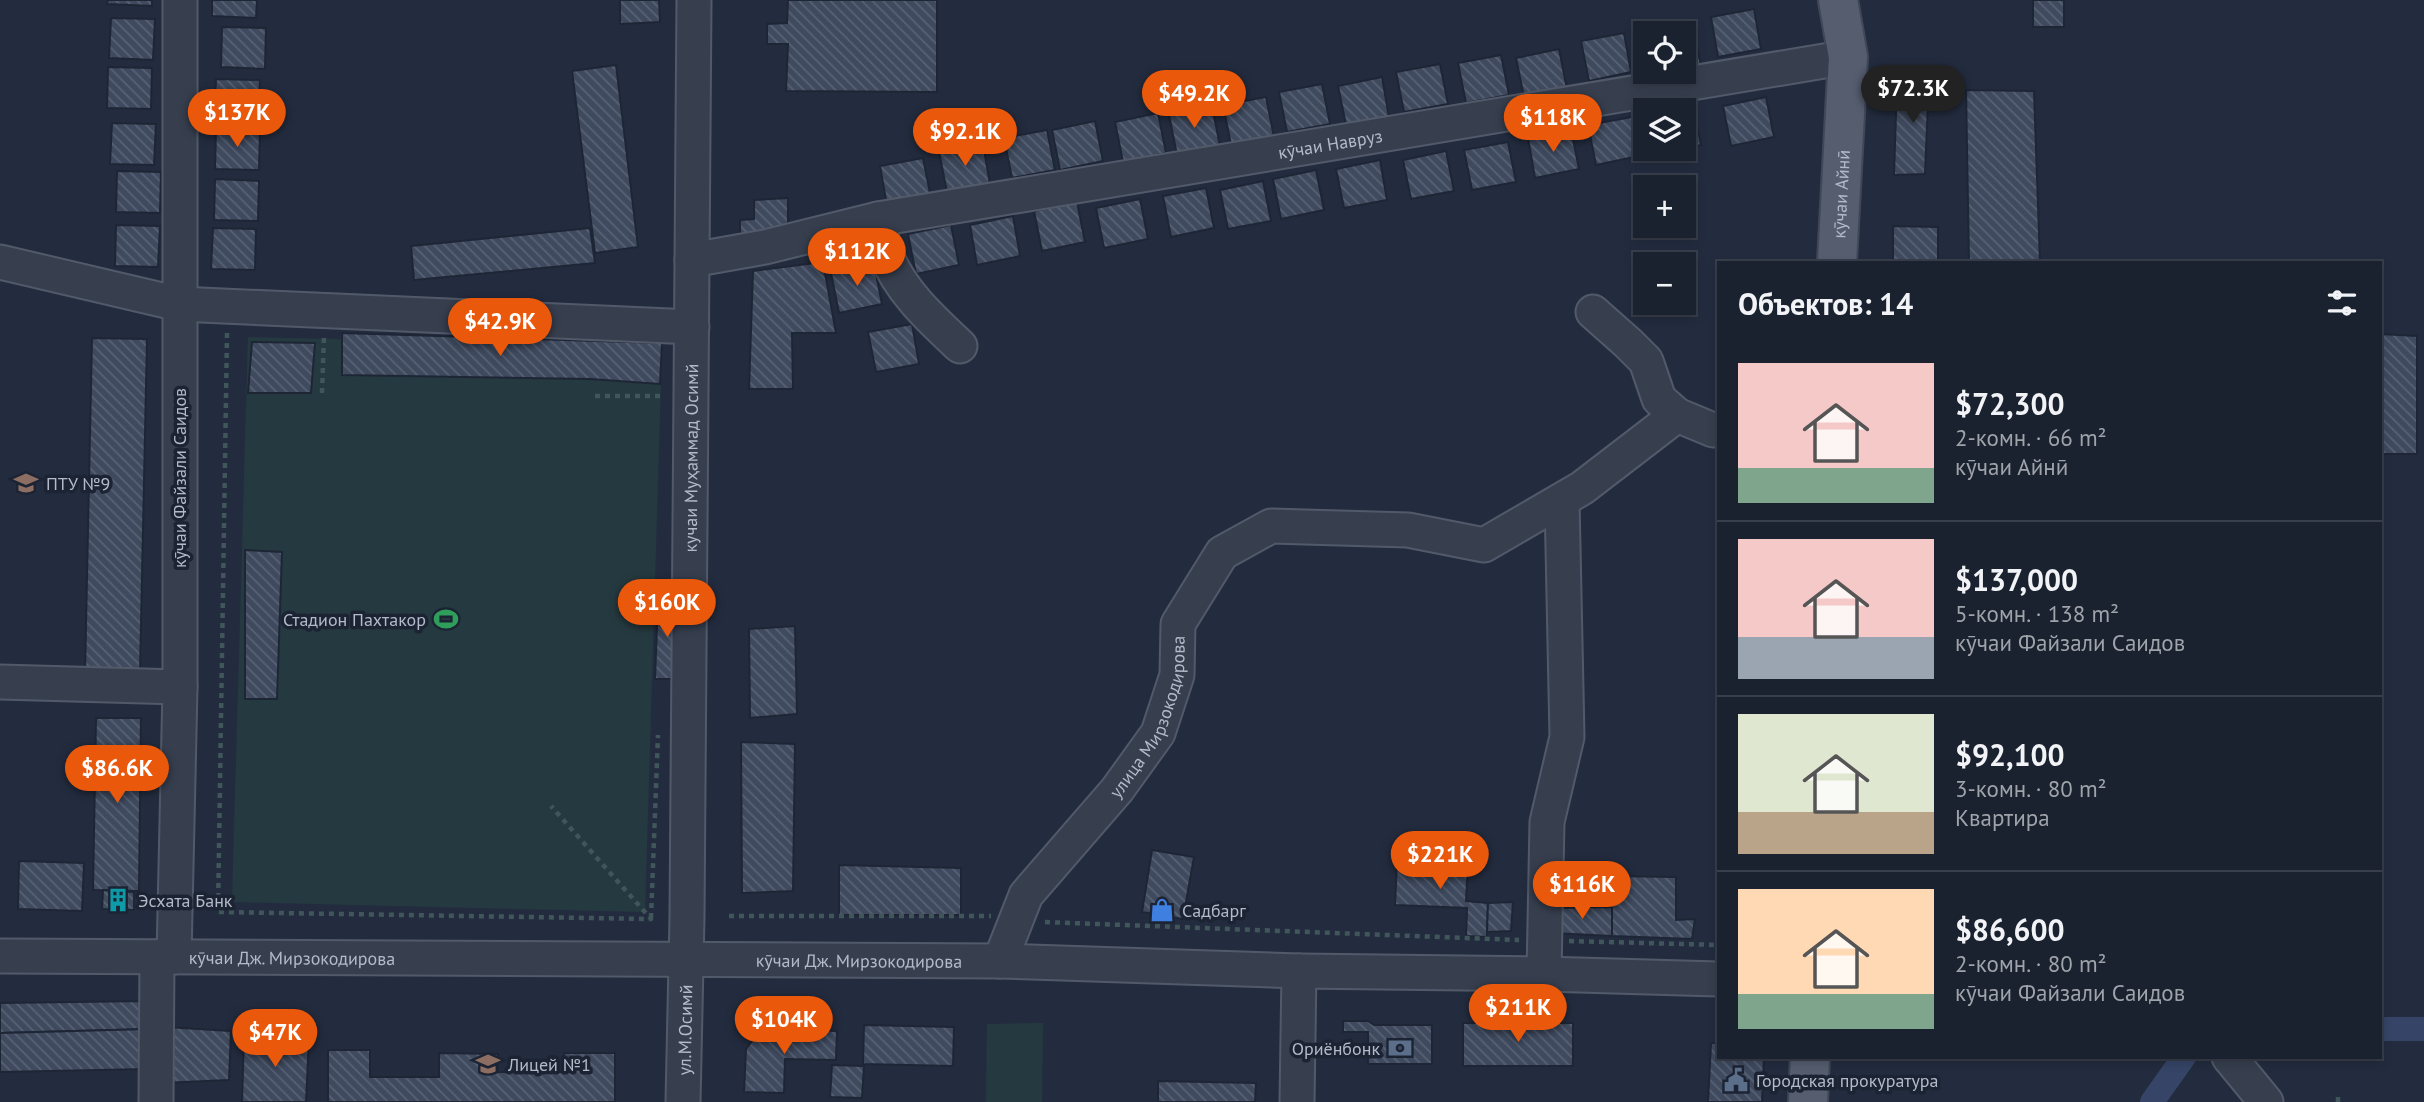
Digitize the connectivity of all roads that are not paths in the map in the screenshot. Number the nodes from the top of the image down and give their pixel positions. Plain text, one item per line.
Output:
1 (180, 0) edge
2 (694, 0) edge
3 (1838, 0) edge
4 (1848, 57) junction
5 (878, 219) junction
6 (692, 260) junction
7 (1837, 261) edge
8 (0, 262) edge
9 (179, 303) junction
10 (1593, 312) dead end
11 (692, 327) junction
12 (960, 346) dead end
13 (1677, 415) junction
14 (1717, 430) edge
15 (1562, 500) junction
16 (0, 682) edge
17 (180, 688) junction
18 (0, 956) edge
19 (165, 957) junction
20 (685, 958) junction
21 (1000, 961) junction
22 (1298, 971) junction
23 (1544, 974) junction
24 (1717, 979) edge
25 (1810, 1059) edge
26 (2231, 1059) edge
27 (156, 1102) edge
28 (683, 1102) edge
29 (1297, 1102) edge
30 (1808, 1102) edge
31 (2266, 1102) edge

1 - 9 street, кӯчаи Файзали Саидов
2 - 6 street, кучаи Муҳаммад Осимй
3 - 4 main road, кӯчаи Айнӣ
4 - 5 street, кӯчаи Навруз
4 - 7 main road, кӯчаи Айнӣ
5 - 6 street, кӯчаи Навруз
5 - 12 street
6 - 11 street, кучаи Муҳаммад Осимй
8 - 9 street
9 - 11 street
9 - 17 street, кӯчаи Файзали Саидов
10 - 13 street
11 - 20 street, кучаи Муҳаммад Осимй
13 - 14 street
13 - 15 street, улица Мирзокодирова
15 - 21 street, улица Мирзокодирова
15 - 23 street
16 - 17 street
17 - 19 street, кӯчаи Файзали Саидов
18 - 19 street, кӯчаи Дж. Мирзокодирова
19 - 20 street, кӯчаи Дж. Мирзокодирова
19 - 27 street, кӯчаи Файзали Саидов
20 - 21 street, кӯчаи Дж. Мирзокодирова
20 - 28 street, ул.М.Осимй
21 - 22 street, кӯчаи Дж. Мирзокодирова
22 - 23 street, кӯчаи Дж. Мирзокодирова
22 - 29 street
23 - 24 street, кӯчаи Дж. Мирзокодирова
25 - 30 main road
26 - 31 street

